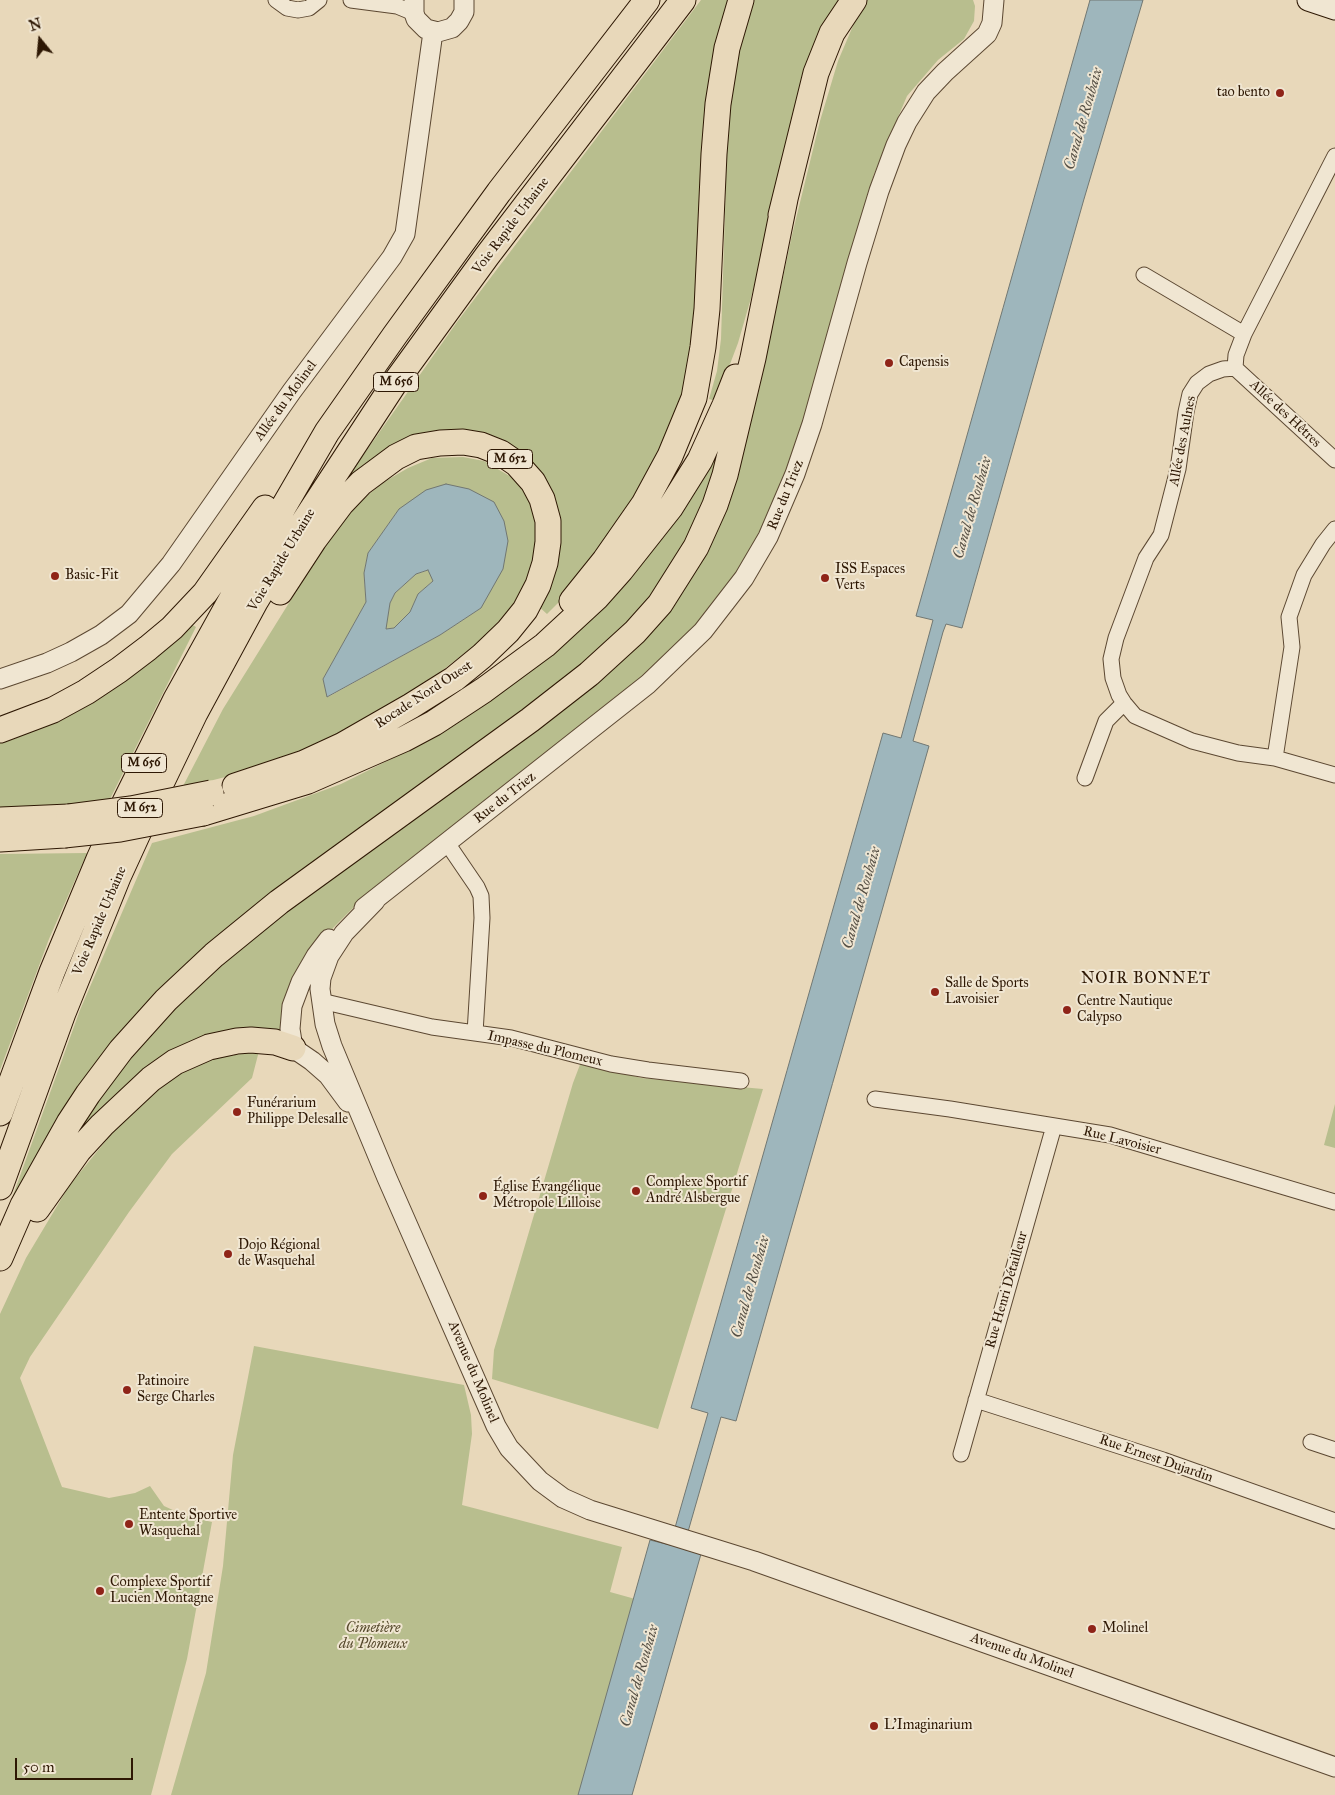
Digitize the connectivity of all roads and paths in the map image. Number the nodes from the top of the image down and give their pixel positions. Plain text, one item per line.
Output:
1 (276, 0) edge
2 (351, 0) edge
3 (464, 0) edge
4 (647, 0) edge
5 (683, 0) edge
6 (741, 0) edge
7 (854, 0) edge
8 (982, 0) edge
9 (994, 0) edge
10 (1308, 0) edge
11 (319, 1) edge
12 (414, 6) edge
13 (1335, 8) edge
14 (433, 32) junction
15 (973, 47) junction
16 (1335, 156) edge
17 (785, 199) junction
18 (1144, 275) dead end
19 (1244, 334) junction
20 (1235, 368) junction
21 (327, 432) junction
22 (1335, 460) edge
23 (1335, 529) edge
24 (0, 679) edge
25 (1124, 704) junction
26 (0, 730) edge
27 (376, 751) junction
28 (1275, 758) junction
29 (1335, 775) edge
30 (1085, 778) dead end
31 (156, 794) junction
32 (207, 803) junction
33 (0, 820) edge
34 (67, 826) junction
35 (0, 839) edge
36 (447, 844) junction
37 (375, 900) junction
38 (321, 1001) junction
39 (475, 1033) junction
40 (293, 1048) junction
41 (741, 1081) dead end
42 (875, 1099) dead end
43 (0, 1113) edge
44 (1054, 1126) junction
45 (371, 1139) junction
46 (0, 1187) edge
47 (1335, 1202) edge
48 (0, 1258) edge
49 (0, 1279) edge
50 (976, 1400) junction
51 (1311, 1442) dead end
52 (1335, 1450) edge
53 (961, 1454) dead end
54 (1335, 1521) edge
55 (1335, 1767) edge

1 - 11 street
2 - 12 street
3 - 14 street
4 - 21 highway, Voie Rapide Urbaine / M 656
5 - 31 highway, Voie Rapide Urbaine / M 656
6 - 27 highway, M 652
7 - 17 highway
8 - 15 street, Rue du Triez
9 - 15 street, Rue du Triez
10 - 13 main road
12 - 14 street
14 - 24 street, Allée du Molinel
15 - 36 street, Rue du Triez
16 - 19 street
17 - 27 highway
17 - 48 highway
18 - 19 street
19 - 20 street
20 - 22 street, Allée des Hêtres
20 - 25 street, Allée des Aulnes
21 - 26 highway
21 - 43 highway, Voie Rapide Urbaine / M 656
23 - 28 street
25 - 28 street, Allée des Aulnes
25 - 30 street
27 - 32 highway, Rocade Nord Ouest / M 652
28 - 29 street, Allée des Aulnes
31 - 32 highway, Rocade Nord Ouest / M 652
31 - 46 highway, Voie Rapide Urbaine / M 656
32 - 34 highway, Rocade Nord Ouest / M 652, bridge
33 - 34 highway, Rocade Nord Ouest / M 652
34 - 35 highway, Rocade Nord Ouest / M 652
36 - 37 street, Rue du Triez
36 - 39 street
37 - 38 street, Avenue du Molinel
37 - 40 street, Rue du Triez
38 - 39 street, Impasse du Plomeux
38 - 45 street, Avenue du Molinel
39 - 41 street, Impasse du Plomeux
40 - 45 street, Avenue du Molinel
40 - 49 highway
42 - 44 street, Rue Lavoisier
44 - 47 street, Rue Lavoisier
44 - 50 street, Rue Henri Détailleur
45 - 55 street, Avenue du Molinel
50 - 53 street, Rue Henri Détailleur
50 - 54 street, Rue Ernest Dujardin
51 - 52 street

